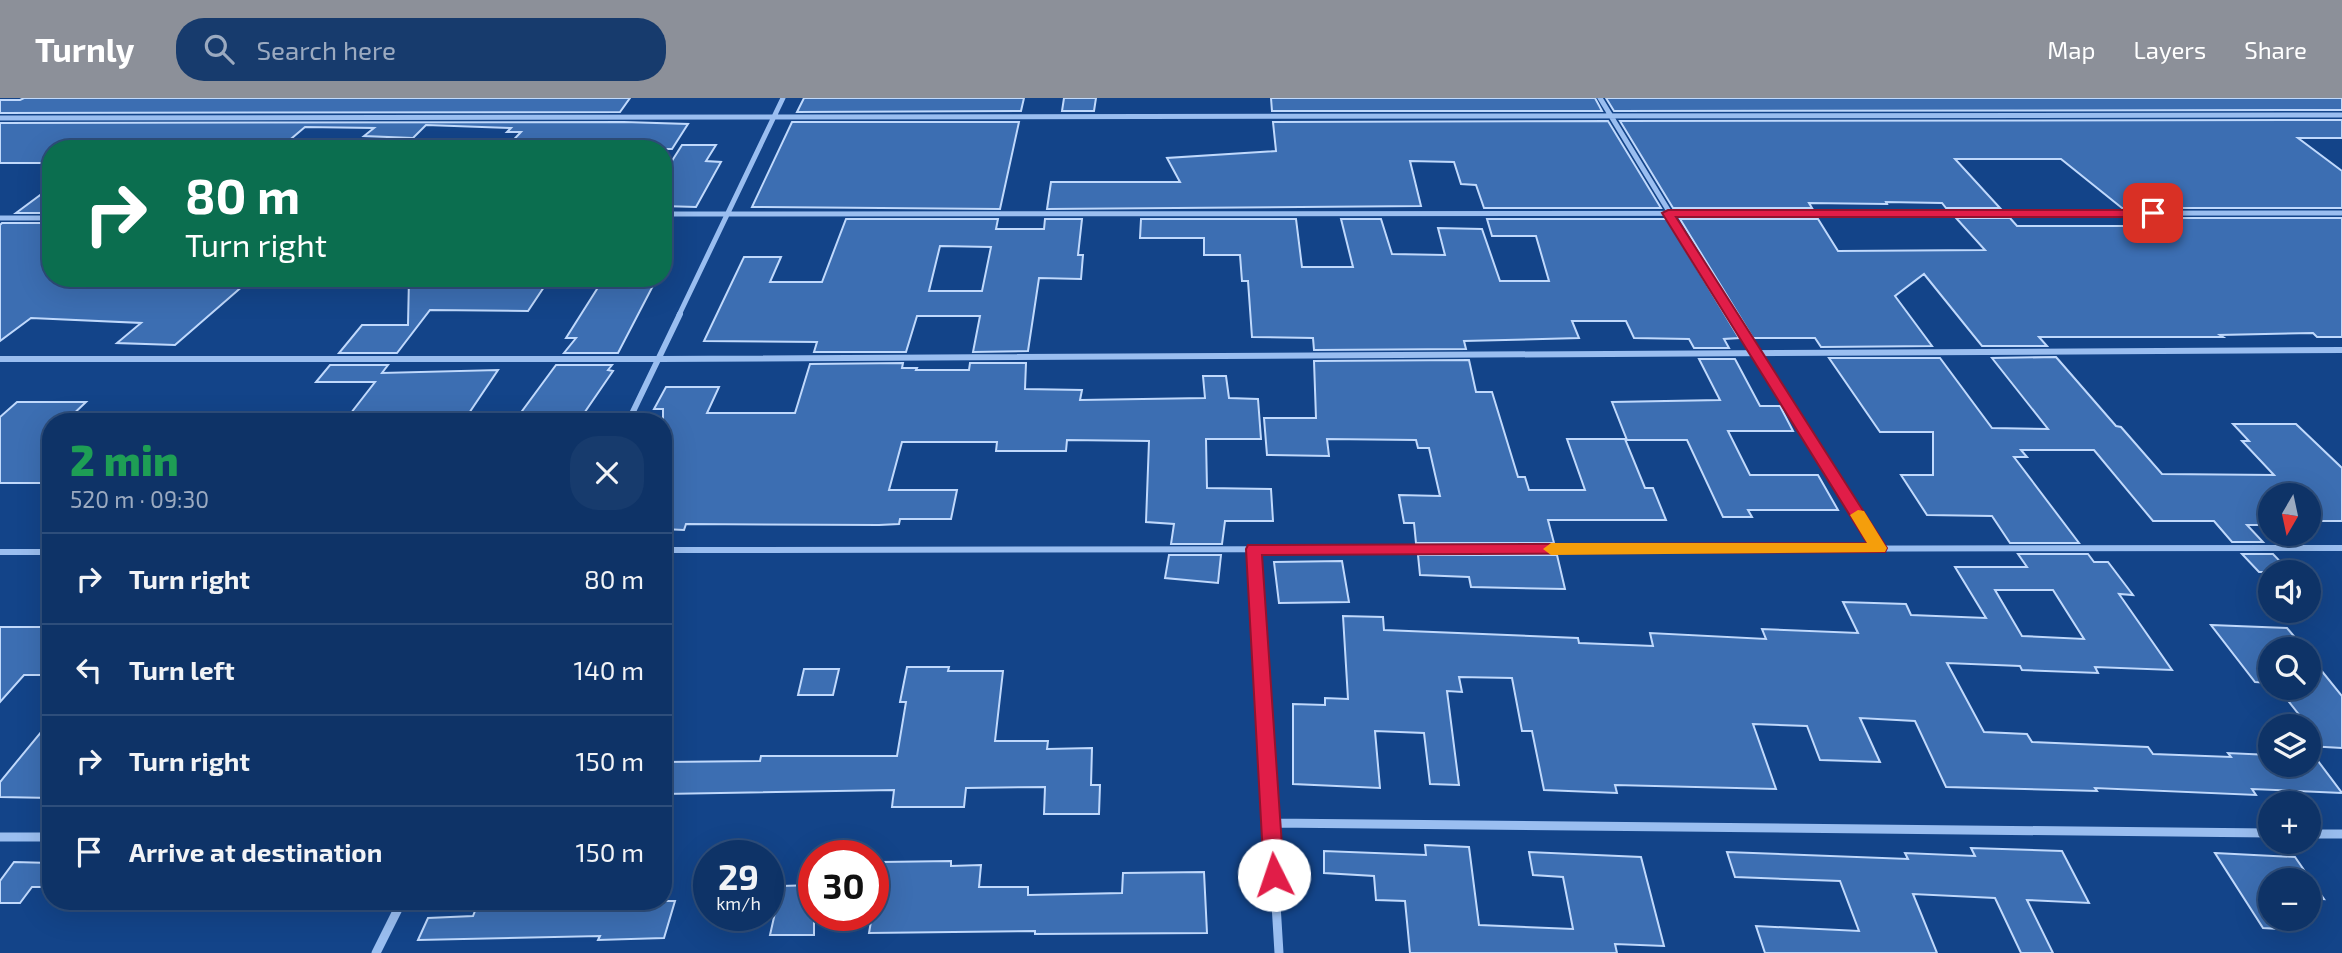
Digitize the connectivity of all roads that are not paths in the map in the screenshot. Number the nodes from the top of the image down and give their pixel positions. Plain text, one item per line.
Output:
1 (783, 98) edge
2 (1600, 98) edge
3 (1610, 115) junction
4 (2342, 115) edge
5 (775, 116) junction
6 (0, 118) edge
7 (729, 213) junction
8 (1668, 213) junction
9 (2342, 213) edge
10 (672, 214) edge
11 (0, 218) edge
12 (42, 218) edge
13 (2342, 350) edge
14 (1758, 353) junction
15 (0, 359) edge
16 (660, 359) junction
17 (633, 413) edge
18 (1879, 548) junction
19 (2342, 548) edge
20 (1254, 549) junction
21 (672, 550) edge
22 (0, 552) edge
23 (42, 552) edge
24 (1271, 822) junction
25 (2258, 833) edge
26 (2321, 834) edge
27 (2342, 834) edge
28 (0, 837) edge
29 (42, 837) edge
30 (398, 910) edge
31 (376, 953) edge
32 (1279, 953) edge

1 - 5 street
2 - 3 street
3 - 4 street
3 - 5 street
3 - 8 street
5 - 6 street
5 - 7 street
7 - 8 street
7 - 10 street
7 - 16 street
8 - 9 street
8 - 14 street
11 - 12 street
13 - 14 street
14 - 16 street
14 - 18 street
15 - 16 street
16 - 17 street
18 - 19 street
18 - 20 street
20 - 21 street
20 - 24 street
22 - 23 street
24 - 25 street
24 - 32 street
26 - 27 street
28 - 29 street
30 - 31 street

